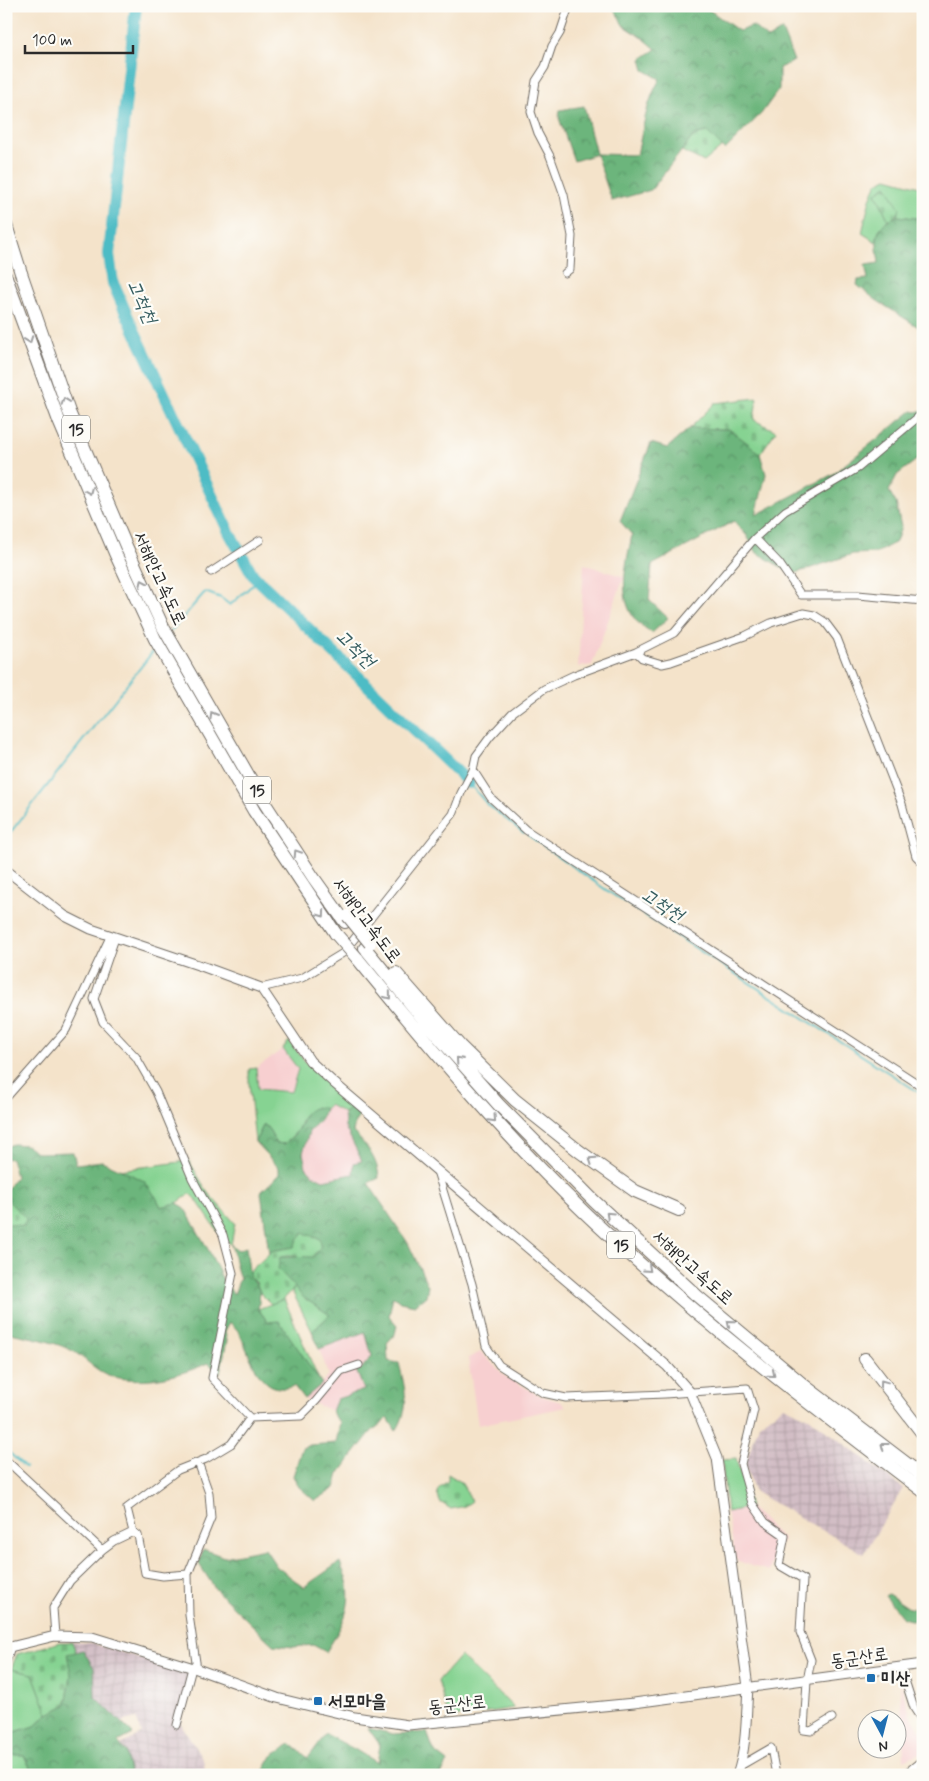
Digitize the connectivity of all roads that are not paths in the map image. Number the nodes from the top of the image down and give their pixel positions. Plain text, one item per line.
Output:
1 (569, 6) edge
2 (920, 6) edge
3 (923, 10) edge
4 (6, 225) edge
5 (565, 273) dead end
6 (6, 277) edge
7 (923, 413) edge
8 (754, 538) junction
9 (257, 542) dead end
10 (211, 572) dead end
11 (923, 601) edge
12 (636, 652) junction
13 (472, 772) junction
14 (923, 863) edge
15 (6, 870) edge
16 (112, 937) junction
17 (364, 950) junction
18 (261, 988) junction
19 (923, 1087) edge
20 (6, 1098) edge
21 (437, 1171) junction
22 (679, 1210) dead end
23 (865, 1359) dead end
24 (359, 1365) dead end
25 (690, 1392) junction
26 (250, 1418) junction
27 (923, 1434) edge
28 (6, 1460) edge
29 (198, 1462) junction
30 (923, 1476) edge
31 (923, 1491) edge
32 (133, 1532) junction
33 (102, 1550) junction
34 (188, 1574) junction
35 (55, 1636) junction
36 (8, 1647) edge
37 (6, 1663) edge
38 (923, 1664) edge
39 (901, 1668) junction
40 (194, 1669) junction
41 (808, 1681) junction
42 (748, 1687) junction
43 (832, 1718) dead end
44 (923, 1722) edge
45 (177, 1725) dead end
46 (923, 1762) edge
47 (738, 1770) edge
48 (776, 1775) edge
49 (907, 1775) edge

1 - 5 street
2 - 3 street
17 -> 4 highway, 서해안고속도로 / 15, bridge
6 -> 17 highway, 서해안고속도로 / 15, bridge
7 - 8 street
8 - 11 street
8 - 12 street
9 - 10 street
12 - 13 street
12 - 14 street
13 - 18 street
13 - 19 street
15 - 16 street
16 - 18 street
16 - 20 street
16 - 26 street
22 -> 17 highway
30 -> 17 highway, 서해안고속도로 / 15
17 -> 31 highway, 서해안고속도로 / 15
18 - 21 street
21 - 25 street
21 - 25 street
27 -> 23 highway
24 - 26 street
25 - 41 street
25 - 42 street
26 - 29 street
28 - 33 street
29 - 32 street
29 - 34 street
32 - 33 street
32 - 34 street
33 - 35 street
34 - 40 street
35 - 36 street, 동군산로
35 - 40 street, 동군산로
36 - 37 street
38 - 39 street, 동군산로
39 - 41 street, 동군산로
39 - 44 street
40 - 42 street, 동군산로
40 - 45 street
41 - 42 street, 동군산로
41 - 43 street
42 - 47 street
46 - 49 highway
47 - 48 street

